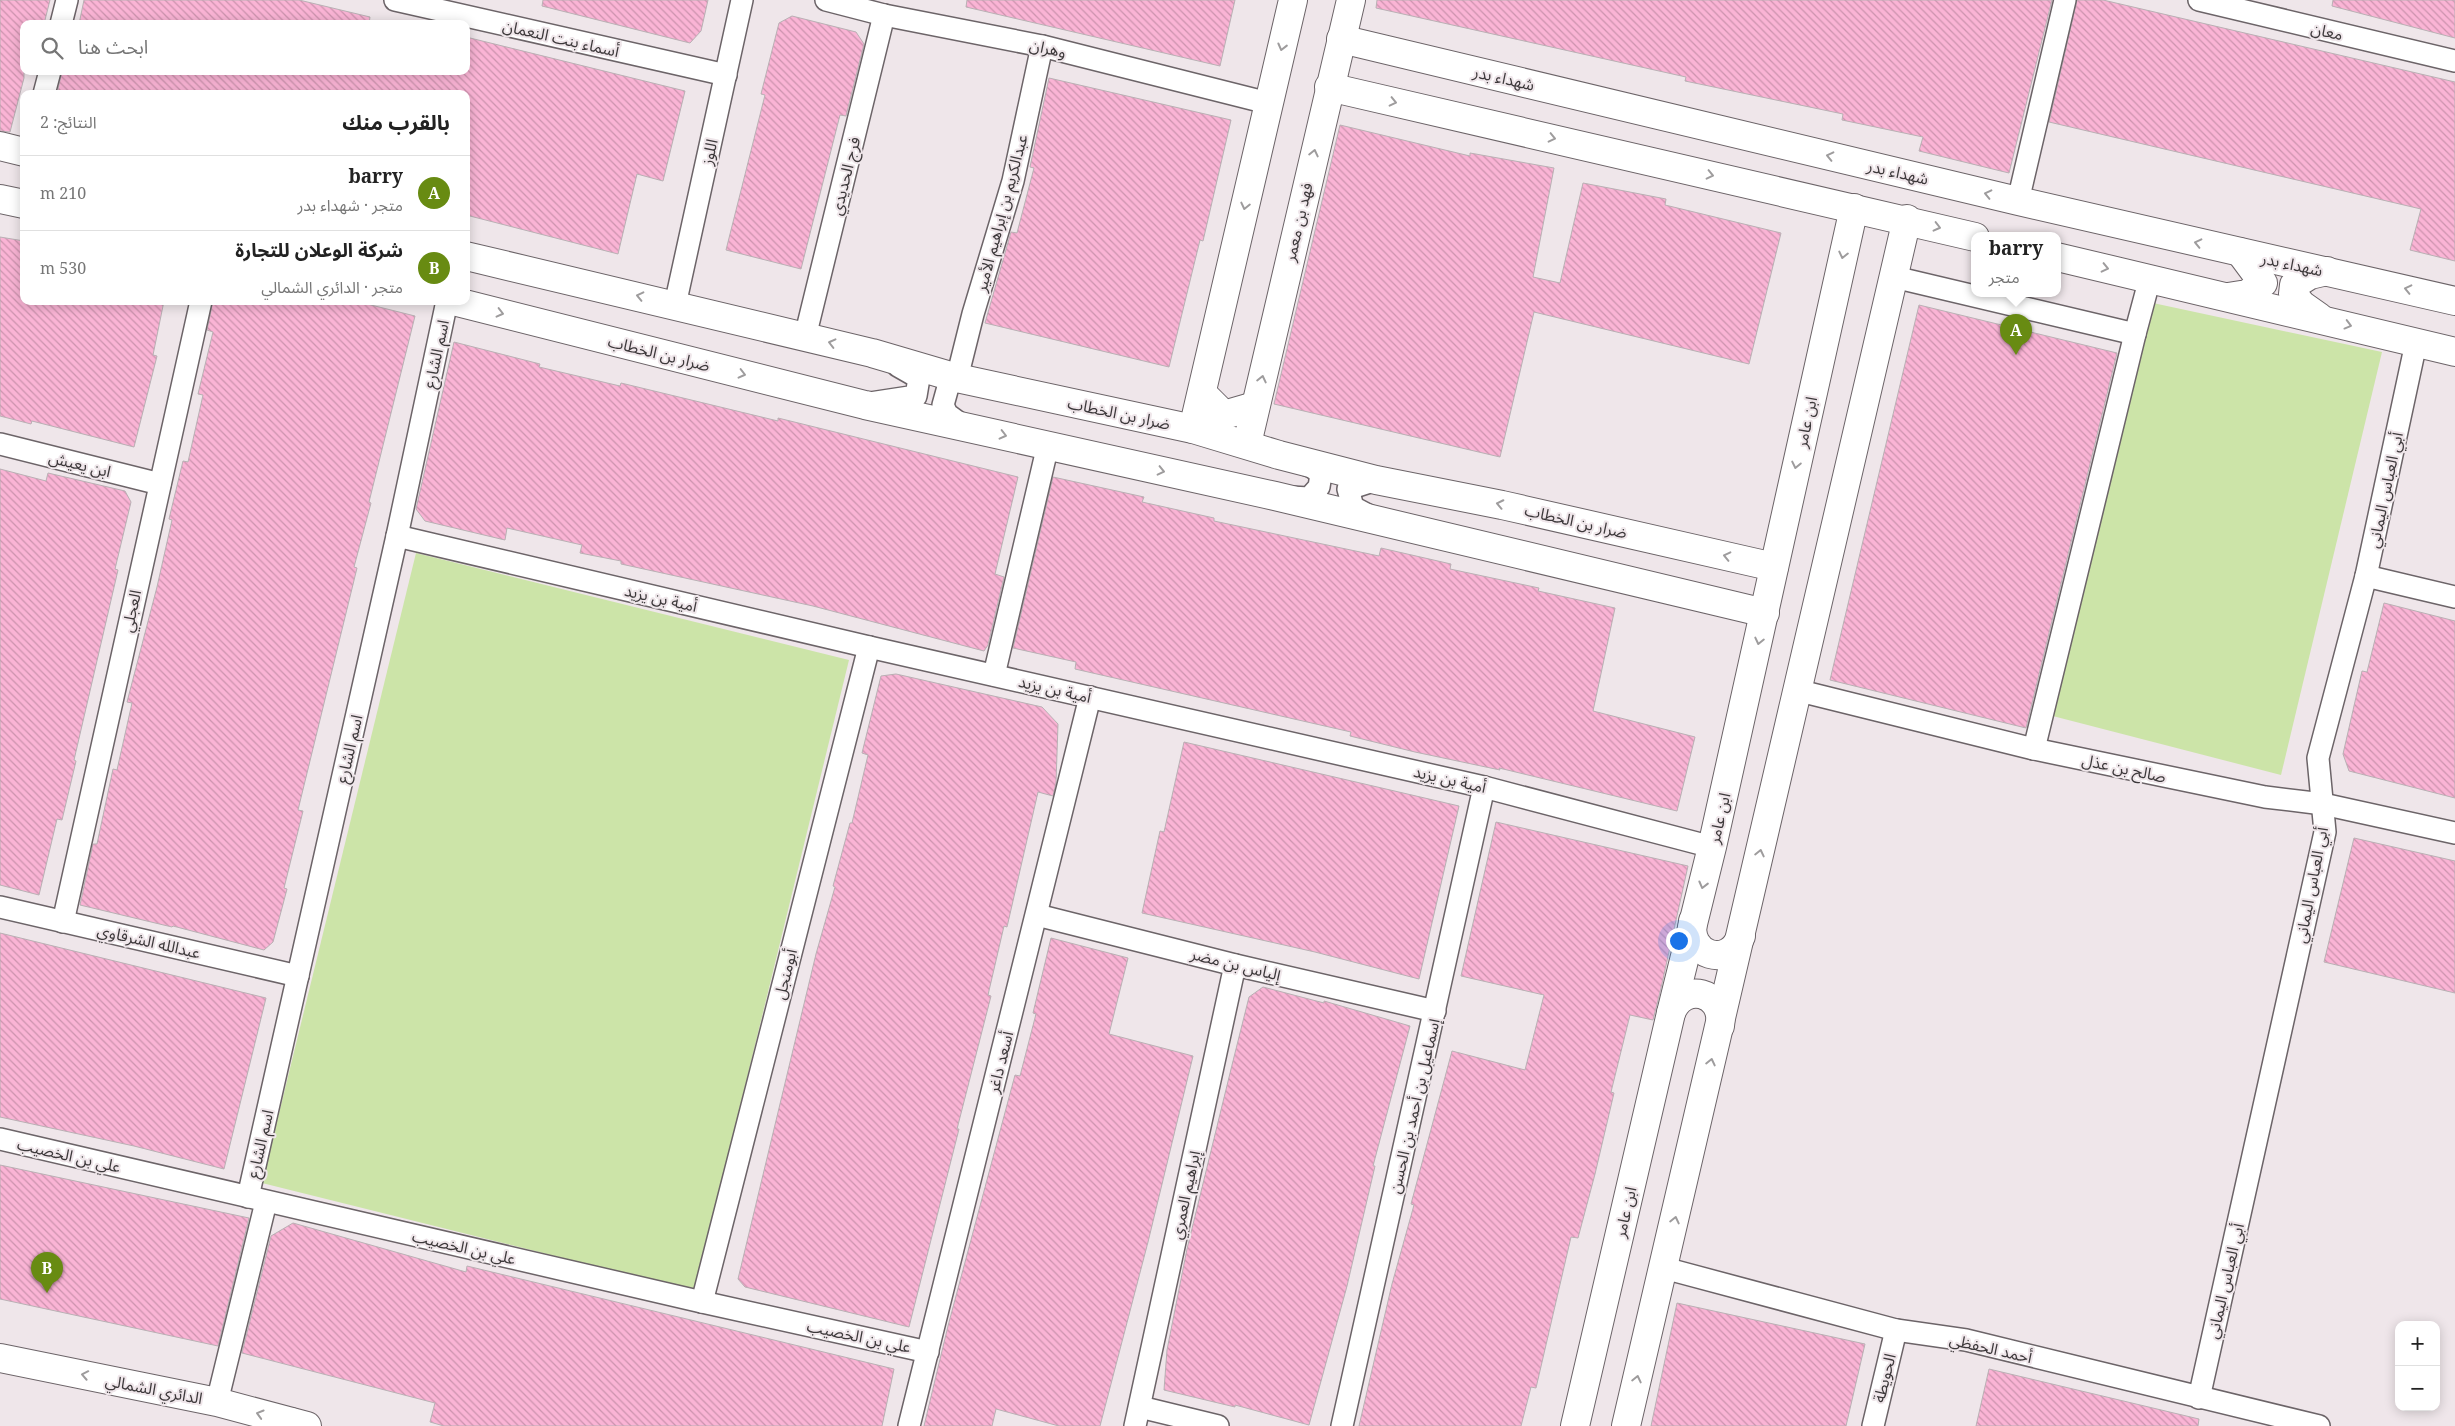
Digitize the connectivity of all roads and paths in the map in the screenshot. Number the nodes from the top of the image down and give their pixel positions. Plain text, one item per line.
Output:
1 (67, 0) edge
2 (395, 0) edge
3 (742, 0) edge
4 (826, 0) edge
5 (1293, 0) edge
6 (1351, 0) edge
7 (2065, 0) edge
8 (2207, 1) edge
9 (884, 15) junction
10 (62, 20) edge
11 (1341, 40) junction
12 (1042, 46) junction
13 (1376, 48) junction
14 (2455, 61) edge
15 (49, 75) edge
16 (726, 75) junction
17 (1329, 87) junction
18 (45, 90) edge
19 (1362, 95) junction
20 (1268, 103) junction
21 (0, 146) edge
22 (20, 151) edge
23 (0, 199) edge
24 (2018, 201) junction
25 (20, 203) edge
26 (1854, 208) junction
27 (1907, 219) junction
28 (1971, 235) edge
29 (2240, 252) junction
30 (470, 257) edge
31 (2061, 258) edge
32 (2327, 271) junction
33 (1894, 277) junction
34 (2150, 278) junction
35 (1971, 291) edge
36 (2003, 297) edge
37 (2228, 297) junction
38 (2019, 300) edge
39 (2455, 301) edge
40 (200, 305) edge
41 (446, 305) edge
42 (469, 305) edge
43 (675, 305) junction
44 (2321, 318) junction
45 (2135, 334) junction
46 (805, 337) junction
47 (2416, 343) junction
48 (2455, 352) edge
49 (872, 353) junction
50 (957, 378) junction
51 (1202, 393) junction
52 (865, 405) junction
53 (1255, 406) junction
54 (962, 425) junction
55 (1193, 429) junction
56 (0, 444) edge
57 (1248, 444) junction
58 (1048, 445) junction
59 (1279, 455) junction
60 (1376, 480) junction
61 (160, 484) junction
62 (1275, 496) junction
63 (1382, 522) junction
64 (397, 536) junction
65 (1774, 567) junction
66 (2366, 576) junction
67 (2455, 597) edge
68 (1765, 613) junction
69 (869, 647) junction
70 (994, 676) junction
71 (1796, 690) junction
72 (1090, 697) junction
73 (2034, 749) junction
74 (1484, 787) junction
75 (2323, 804) junction
76 (2455, 833) edge
77 (1712, 847) junction
78 (0, 907) edge
79 (1037, 915) junction
80 (1693, 921) junction
81 (63, 922) junction
82 (1741, 936) junction
83 (1235, 964) junction
84 (298, 976) junction
85 (1435, 1011) junction
86 (1671, 1013) junction
87 (1720, 1026) junction
88 (0, 1139) edge
89 (257, 1199) junction
90 (1664, 1268) junction
91 (702, 1302) junction
92 (1896, 1330) junction
93 (928, 1352) junction
94 (0, 1358) edge
95 (2199, 1398) junction
96 (217, 1402) junction
97 (1137, 1417) edge
98 (299, 1425) edge
99 (909, 1426) edge
100 (1218, 1426) edge
101 (1342, 1426) edge
102 (1575, 1426) edge
103 (1626, 1426) edge
104 (1873, 1426) edge
105 (2319, 1426) edge

1 - 10 street
2 - 16 street, أسماء بنت النعمان
3 - 16 street, اللوز
4 - 9 street, وهران
5 -> 20 street
6 - 11 street, فهد بن معمر
7 - 24 street
8 - 14 street, معان
9 - 12 street, وهران
9 - 46 street, فرج الحديدي
11 - 13 street, شهداء بدر
11 - 17 street, فهد بن معمر
12 - 20 street, وهران
12 - 50 street, عبدالكريم بن إبراهيم الأمير
13 - 19 street
24 -> 13 street, شهداء بدر
15 - 18 street
16 - 43 street, اللوز
17 - 19 street
53 -> 17 street, فهد بن معمر
19 -> 26 street
20 -> 51 street
21 - 22 street
23 - 25 street
29 -> 24 street, شهداء بدر
26 - 27 street
26 -> 65 street, ابن عامر
27 -> 28 street
27 - 33 street
29 - 32 street, شهداء بدر
29 - 37 street
43 -> 30 street, ضرار بن الخطاب
31 -> 34 street
39 -> 32 street, شهداء بدر
32 - 44 street
33 - 35 street
33 - 71 street
34 - 37 street
34 - 45 street
36 - 38 street
37 - 44 street
38 - 45 street
40 - 61 street, العجلي
41 - 64 street, اسم الشارع
42 -> 52 street, ضرار بن الخطاب
43 - 46 street, ضرار بن الخطاب
44 -> 47 street
45 - 73 street
49 -> 46 street, ضرار بن الخطاب
47 - 48 street
47 - 66 street, أبي العباس اليماني
49 - 50 street, ضرار بن الخطاب
49 - 52 street, ضرار بن الخطاب
50 - 54 street
50 - 55 street, ضرار بن الخطاب
51 - 53 street
51 - 55 street
52 - 54 street, ضرار بن الخطاب
53 - 57 street, فهد بن معمر
54 -> 58 street, ضرار بن الخطاب
55 - 57 street, ضرار بن الخطاب
56 - 61 street, ابن يعيش
57 - 59 street, ضرار بن الخطاب
58 -> 62 street, ضرار بن الخطاب
58 - 70 street
59 - 60 street, ضرار بن الخطاب
59 - 62 street, ضرار بن الخطاب
60 - 63 street, ضرار بن الخطاب
65 -> 60 street, ضرار بن الخطاب
61 - 81 street, العجلي
62 - 63 street, ضرار بن الخطاب
63 - 68 street, ضرار بن الخطاب
64 - 69 street, أمية بن يزيد
64 - 84 street, اسم الشارع
65 - 68 street, ابن عامر
66 - 67 street
66 - 75 street, أبي العباس اليماني
68 -> 77 street, ابن عامر
69 - 70 street, أمية بن يزيد
69 - 91 street, أبومنجل
70 - 72 street, أمية بن يزيد
71 - 73 street, صالح بن عذل
82 -> 71 street
72 - 74 street, أمية بن يزيد
72 - 79 street, أسعد داغر
73 - 75 street, صالح بن عذل
74 - 77 street, أمية بن يزيد
74 - 85 street, إسماعيل بن أحمد بن الحسن
75 - 76 street, صالح بن عذل
75 - 95 street, أبي العباس اليماني
77 -> 80 street, ابن عامر
78 - 81 street, عبدالله الشرقاوي
79 - 83 street, إلياس بن مضر
79 - 93 street, أسعد داغر
80 - 82 street
80 - 86 street, ابن عامر
81 - 84 street, عبدالله الشرقاوي
82 - 87 street
83 - 85 street, إلياس بن مضر
83 - 97 street, إبراهيم العمري
84 - 89 street, اسم الشارع
85 - 101 street, إسماعيل بن أحمد بن الحسن
86 - 87 street
86 - 102 street, ابن عامر
90 -> 87 street
88 - 89 street, علي بن الخصيب
89 - 91 street, علي بن الخصيب
89 - 96 street, اسم الشارع
90 - 92 street, أحمد الحفظي
103 -> 90 street
91 - 93 street, علي بن الخصيب
92 - 95 street, أحمد الحفظي
92 - 104 street, الحويطة
93 - 99 street, أسعد داغر
96 -> 94 street, الدائري الشمالي
95 - 105 street, أحمد الحفظي
98 -> 96 street, الدائري الشمالي
97 - 100 street

